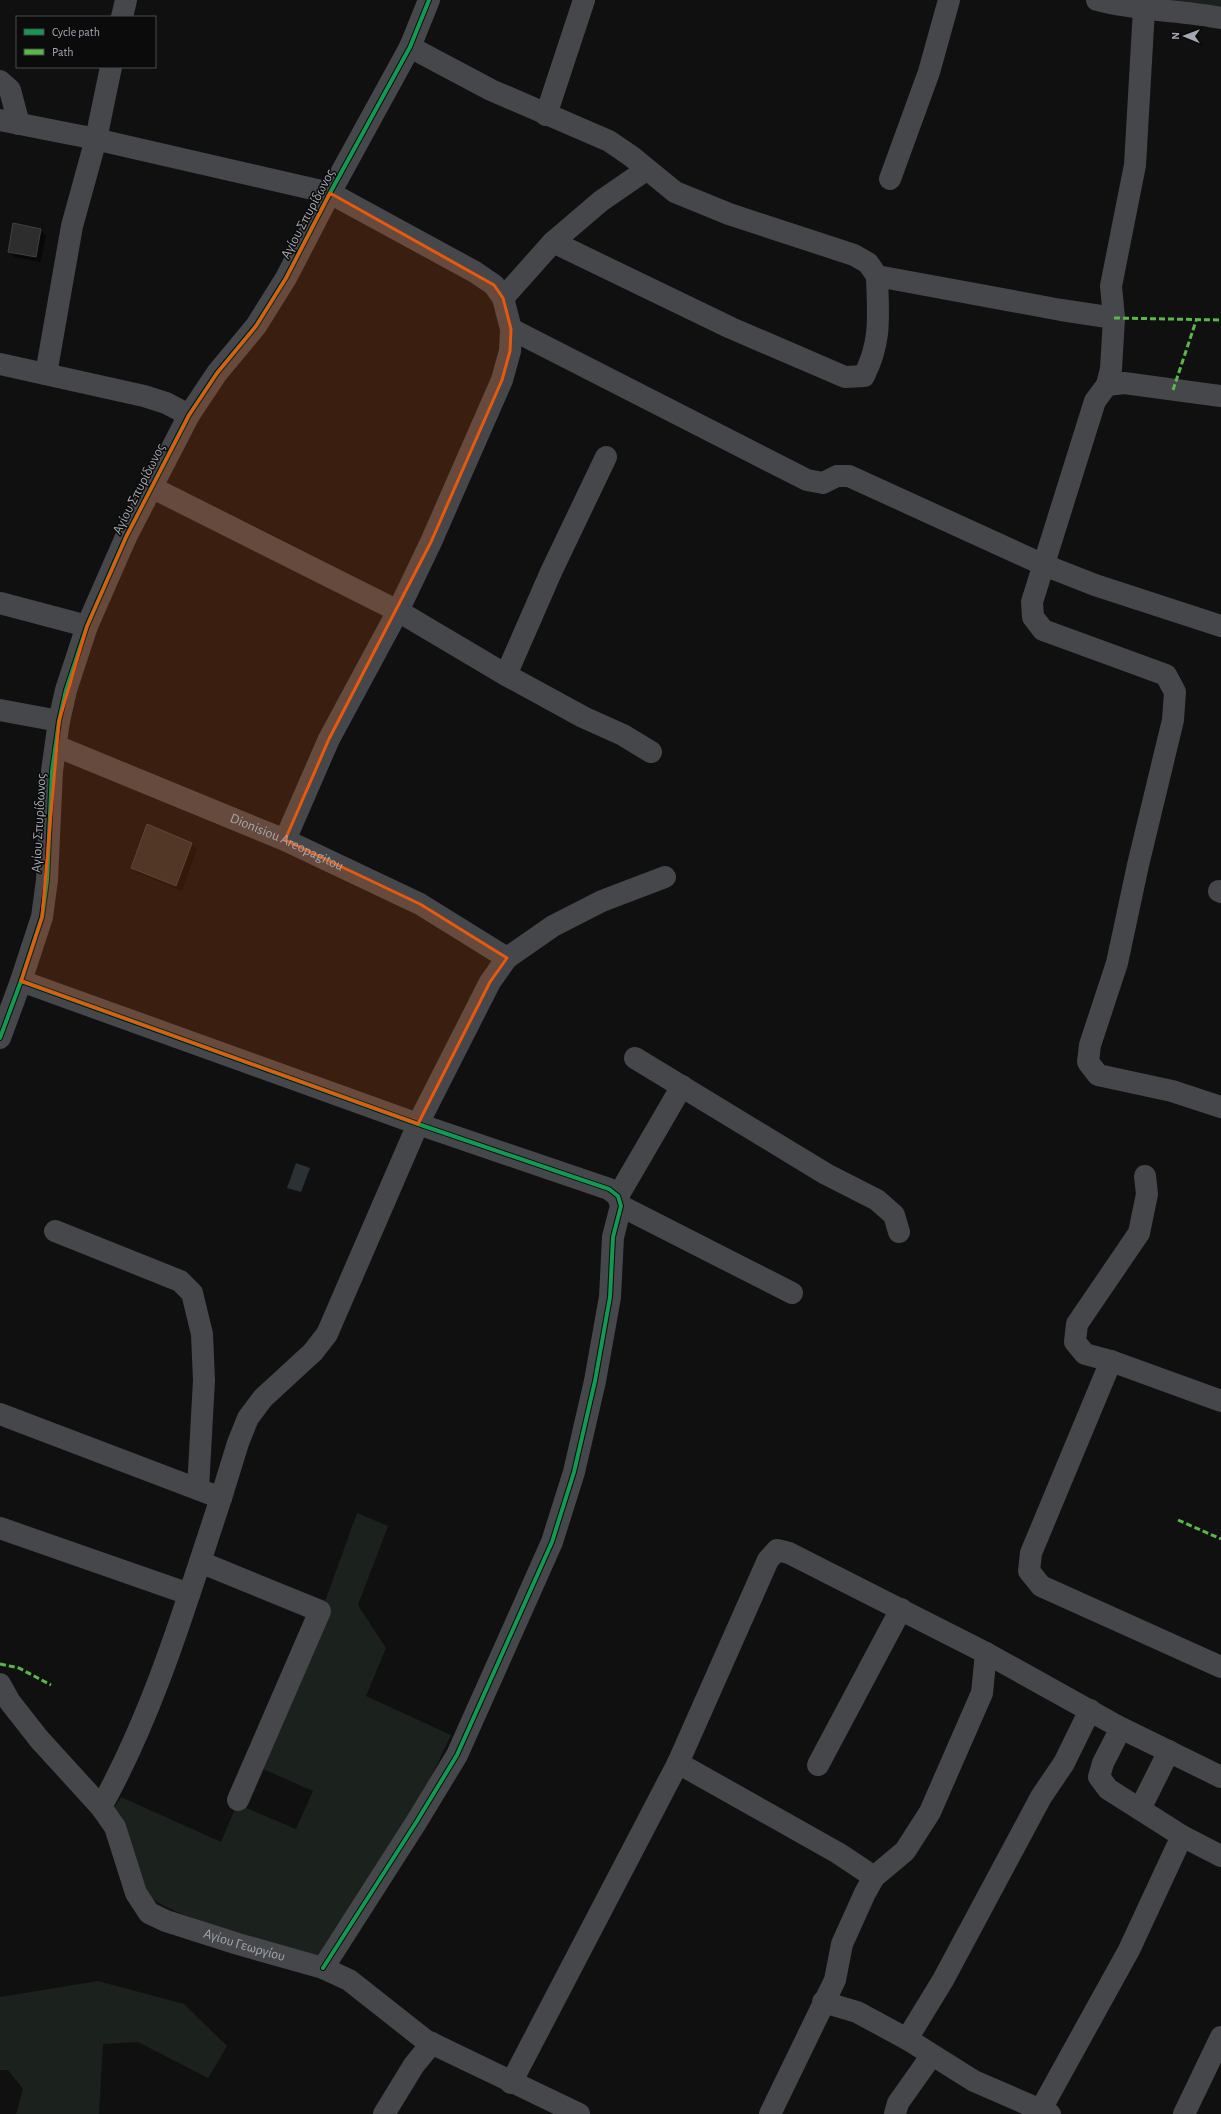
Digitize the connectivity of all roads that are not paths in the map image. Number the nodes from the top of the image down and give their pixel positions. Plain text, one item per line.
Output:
1 (126, 0) edge
2 (429, 0) edge
3 (584, 0) edge
4 (949, 0) edge
5 (1097, 0) edge
6 (1144, 9) junction
7 (122, 16) edge
8 (1221, 18) edge
9 (410, 48) junction
10 (111, 68) edge
11 (0, 81) edge
12 (546, 115) junction
13 (10, 122) edge
14 (96, 139) junction
15 (646, 170) junction
16 (890, 179) dead end
17 (330, 193) junction
18 (553, 242) junction
19 (877, 276) junction
20 (503, 298) junction
21 (1114, 318) junction
22 (511, 329) junction
23 (0, 364) edge
24 (46, 374) junction
25 (1107, 385) junction
26 (1221, 396) edge
27 (189, 415) junction
28 (606, 456) dead end
29 (153, 488) junction
30 (1044, 565) junction
31 (0, 603) edge
32 (398, 612) junction
33 (88, 626) junction
34 (1221, 626) edge
35 (506, 675) junction
36 (0, 710) edge
37 (59, 721) junction
38 (56, 746) junction
39 (651, 752) dead end
40 (285, 840) junction
41 (665, 877) dead end
42 (507, 958) junction
43 (21, 981) junction
44 (0, 1038) edge
45 (635, 1058) dead end
46 (682, 1086) junction
47 (1221, 1107) edge
48 (418, 1124) junction
49 (1145, 1176) dead end
50 (619, 1201) junction
51 (54, 1231) dead end
52 (899, 1232) dead end
53 (792, 1293) dead end
54 (1111, 1361) junction
55 (1221, 1401) edge
56 (0, 1414) edge
57 (198, 1490) junction
58 (221, 1498) junction
59 (0, 1528) edge
60 (200, 1562) junction
61 (189, 1594) junction
62 (901, 1609) junction
63 (986, 1653) junction
64 (1221, 1667) edge
65 (0, 1684) edge
66 (1090, 1710) junction
67 (1121, 1728) junction
68 (1169, 1751) junction
69 (678, 1763) junction
70 (818, 1765) dead end
71 (1221, 1777) edge
72 (238, 1800) dead end
73 (101, 1807) junction
74 (1140, 1809) junction
75 (1182, 1836) junction
76 (1221, 1856) edge
77 (874, 1877) junction
78 (323, 1968) junction
79 (823, 2002) junction
80 (1221, 2037) edge
81 (907, 2039) junction
82 (432, 2042) junction
83 (932, 2055) junction
84 (511, 2083) junction
85 (1045, 2112) edge
86 (384, 2114) edge
87 (578, 2114) edge
88 (770, 2114) edge
89 (895, 2114) edge
90 (1184, 2114) edge

1 - 7 street
2 - 9 street, Αγίου Σπυρίδωνος
3 - 12 street
4 - 16 street
5 - 6 street
6 - 8 street
6 - 21 street
9 - 12 street
9 - 17 street, Αγίου Σπυρίδωνος
10 - 14 street
11 - 13 street
12 - 15 street
13 - 14 street
14 - 17 street
14 - 24 street
15 - 18 street
15 - 19 street
17 - 20 street
17 - 27 street, Αγίου Σπυρίδωνος
18 - 19 street
18 - 20 street
19 - 21 street
20 - 22 street
21 - 25 street
22 - 30 street
22 - 32 street
23 - 24 street
24 - 27 street
25 - 26 street
25 - 30 street
27 - 29 street, Αγίου Σπυρίδωνος
28 - 35 street
29 - 32 street
29 - 33 street, Αγίου Σπυρίδωνος
30 - 34 street
30 - 47 street
31 - 33 street
32 - 35 street
32 - 40 street
33 - 37 street, Αγίου Σπυρίδωνος
35 - 39 street
36 - 37 street
37 - 38 street, Αγίου Σπυρίδωνος
38 - 40 street, Dionisiou Areopagitou
38 - 43 street, Αγίου Σπυρίδωνος
40 - 42 street, Dionisiou Areopagitou
41 - 42 street
42 - 48 street
43 - 44 street, Αγίου Σπυρίδωνος
43 - 48 street
45 - 46 street
46 - 50 street
46 - 52 street
48 - 50 street
48 - 58 street
49 - 54 street
50 - 53 street
50 - 78 street
51 - 57 street
54 - 55 street
54 - 64 street
56 - 57 street
57 - 58 street
58 - 60 street
59 - 61 street
60 - 61 street
60 - 72 street
61 - 73 street
62 - 63 street
62 - 69 street
62 - 70 street
63 - 66 street
63 - 77 street
65 - 73 street, Αγίου Γεωργίου
66 - 67 street
66 - 81 street
67 - 68 street
67 - 74 street
68 - 71 street
68 - 74 street
69 - 77 street
69 - 84 street
73 - 78 street, Αγίου Γεωργίου
74 - 75 street
75 - 76 street
75 - 85 street
77 - 79 street
78 - 82 street, Αγίου Γεωργίου
79 - 81 street
79 - 88 street
80 - 90 street
81 - 83 street
82 - 84 street, Αγίου Γεωργίου
82 - 86 street
83 - 85 street
83 - 89 street
84 - 87 street, Αγίου Γεωργίου

